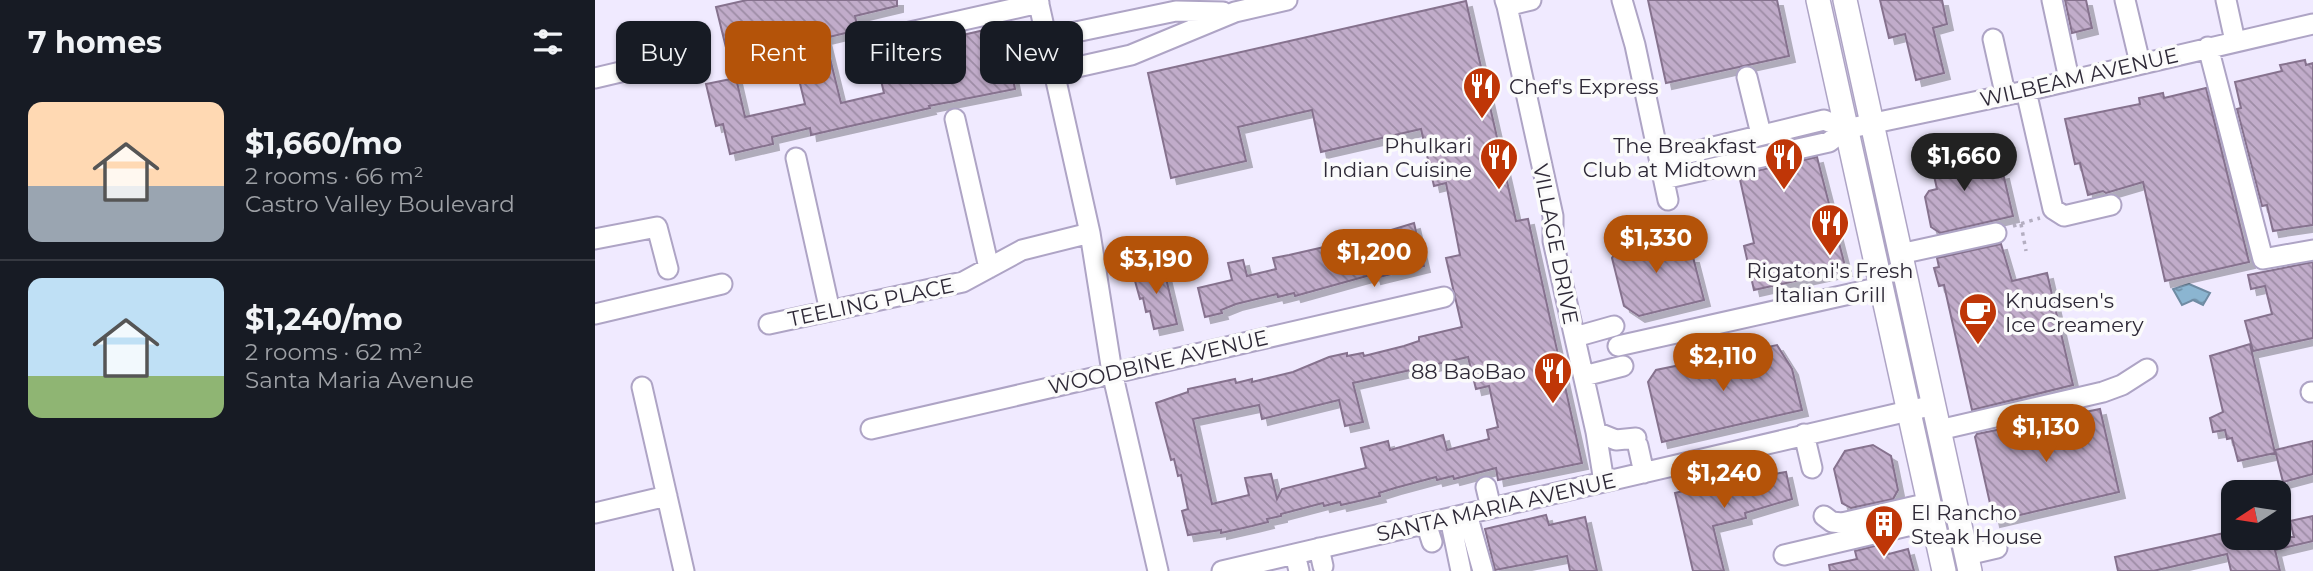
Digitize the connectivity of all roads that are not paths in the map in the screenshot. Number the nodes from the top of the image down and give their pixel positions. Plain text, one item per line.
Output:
1 (1287, 0) edge
2 (1531, 0) edge
3 (1622, 0) edge
4 (1818, 0) edge
5 (1845, 0) edge
6 (2052, 0) edge
7 (2125, 0) edge
8 (2225, 0) edge
9 (1038, 1) edge
10 (1506, 3) edge
11 (1235, 12) junction
12 (954, 21) edge
13 (1043, 21) edge
14 (2313, 23) edge
15 (1083, 30) edge
16 (1993, 39) dead end
17 (2235, 41) junction
18 (2209, 47) junction
19 (2140, 63) junction
20 (1083, 66) edge
21 (616, 73) edge
22 (1747, 77) dead end
23 (595, 78) edge
24 (2069, 79) junction
25 (1058, 84) edge
26 (2026, 91) junction
27 (2005, 93) junction
28 (955, 119) dead end
29 (1872, 123) junction
30 (1846, 128) junction
31 (1761, 134) junction
32 (796, 158) dead end
33 (1662, 170) junction
34 (1668, 200) dead end
35 (2112, 205) dead end
36 (1090, 233) junction
37 (1996, 233) road end
38 (595, 239) edge
39 (2313, 250) edge
40 (1900, 254) junction
41 (667, 268) dead end
42 (989, 268) junction
43 (722, 285) dead end
44 (1881, 287) junction
45 (1444, 297) dead end
46 (830, 311) junction
47 (595, 314) edge
48 (769, 324) dead end
49 (1575, 337) junction
50 (1623, 366) dead end
51 (2147, 369) dead end
52 (1112, 372) junction
53 (1584, 376) junction
54 (642, 387) dead end
55 (1934, 405) junction
56 (1908, 410) junction
57 (871, 429) dead end
58 (1939, 430) junction
59 (1596, 432) junction
60 (1804, 434) junction
61 (1812, 467) dead end
62 (1654, 476) junction
63 (1611, 486) junction
64 (1486, 487) dead end
65 (667, 496) junction
66 (1491, 508) junction
67 (1931, 511) junction
68 (595, 513) edge
69 (1458, 516) junction
70 (1824, 516) dead end
71 (1997, 548) dead end
72 (1784, 555) dead end
73 (1297, 562) edge
74 (1969, 563) edge
75 (684, 571) edge
76 (1158, 571) edge
77 (1222, 571) edge
78 (1461, 571) edge
79 (1483, 571) edge
80 (1944, 571) edge

1 - 11 street
2 - 10 street
3 - 33 street
4 - 30 main road
5 - 29 main road
6 - 24 street
7 - 19 street
8 - 17 street
9 - 12 street
9 - 13 street
10 - 49 street, VILLAGE DRIVE
11 - 15 street
11 - 20 street
14 - 17 street, WILBEAM AVENUE
16 - 27 street
17 - 18 street, WILBEAM AVENUE
18 - 19 street, WILBEAM AVENUE
18 - 39 street
19 - 24 street, WILBEAM AVENUE
21 - 23 street
22 - 31 street
24 - 26 street, WILBEAM AVENUE
25 - 36 street
26 - 27 street, WILBEAM AVENUE
26 - 35 street
27 - 29 street, WILBEAM AVENUE
28 - 42 street
29 - 30 street, WILBEAM AVENUE
29 - 40 main road
30 - 31 street
30 - 33 street
30 - 44 main road
31 - 33 street
32 - 46 street
33 - 34 street
36 - 42 street, TEELING PLACE
36 - 52 street
37 - 40 street
38 - 41 street
40 - 55 main road
42 - 46 street, TEELING PLACE
43 - 47 street
44 - 49 street
44 - 56 main road
45 - 52 street, WOODBINE AVENUE
46 - 48 street, TEELING PLACE
49 - 53 street, VILLAGE DRIVE
50 - 53 street
51 - 58 street
52 - 57 street, WOODBINE AVENUE
52 - 76 street
53 - 59 street, VILLAGE DRIVE
54 - 65 street
55 - 56 street, SANTA MARIA AVENUE
55 - 58 main road
56 - 60 street, SANTA MARIA AVENUE
56 - 67 main road
58 - 74 main road
59 - 62 street
59 - 63 street, VILLAGE DRIVE
60 - 61 street
60 - 62 street, SANTA MARIA AVENUE
62 - 63 street, SANTA MARIA AVENUE
63 - 66 street, SANTA MARIA AVENUE
64 - 66 street
65 - 68 street
65 - 75 street
66 - 69 street, SANTA MARIA AVENUE
67 - 70 street
67 - 72 street
67 - 80 main road
69 - 73 street, SANTA MARIA AVENUE
69 - 78 street
69 - 79 street
71 - 74 street
73 - 77 street, SANTA MARIA AVENUE

